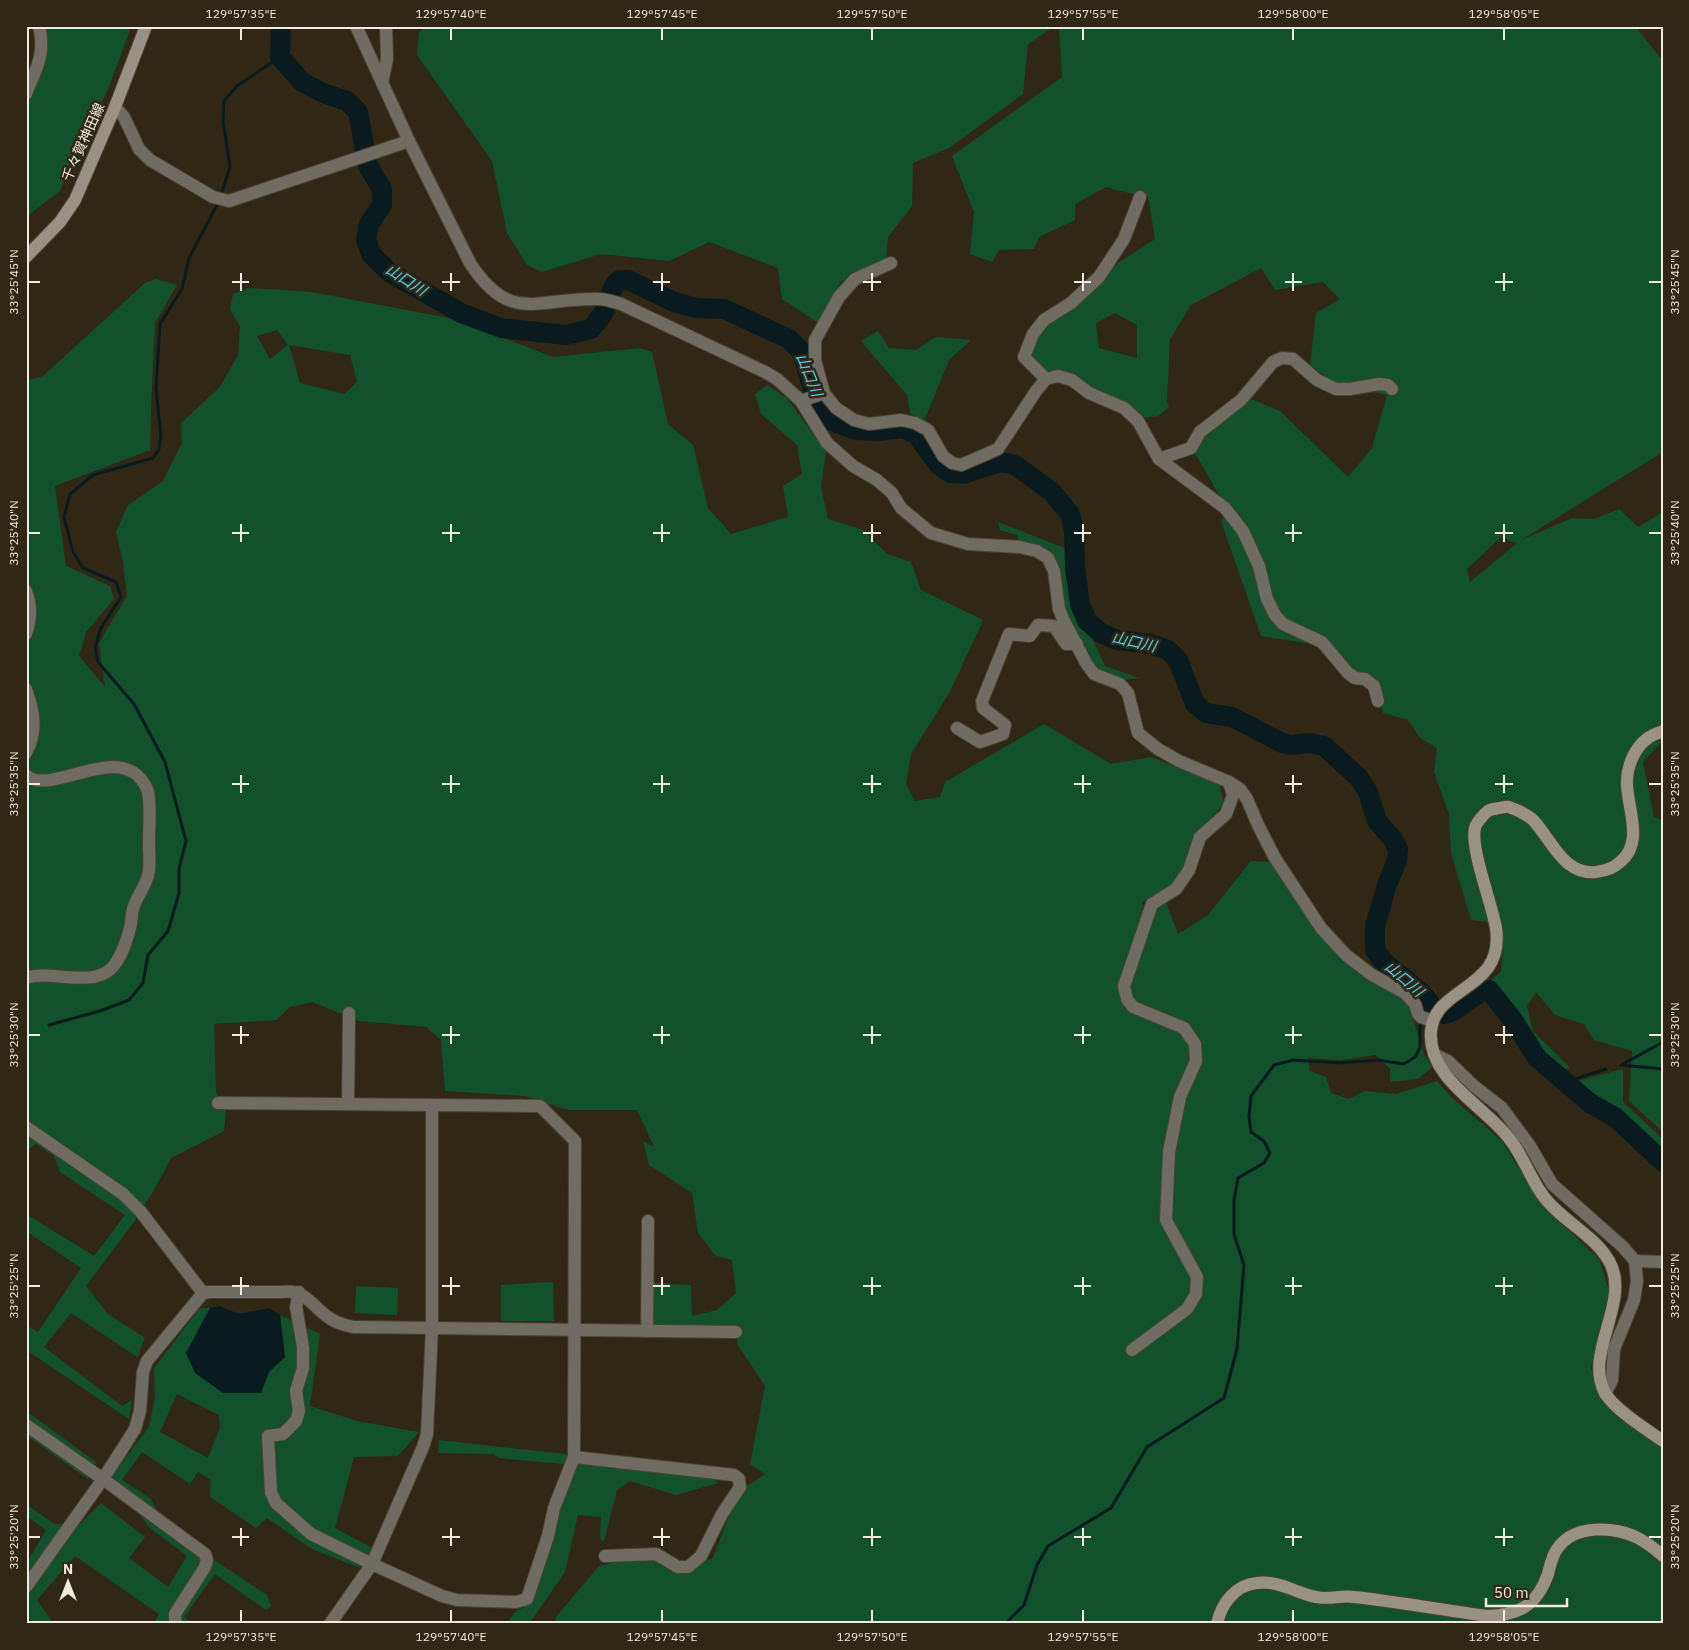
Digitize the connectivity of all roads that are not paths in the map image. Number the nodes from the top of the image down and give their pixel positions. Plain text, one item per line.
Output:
1 (40, 26) edge
2 (146, 26) edge
3 (356, 26) edge
4 (386, 26) edge
5 (382, 83) junction
6 (26, 94) edge
7 (116, 107) junction
8 (409, 141) junction
9 (1140, 197) dead end
10 (26, 257) edge
11 (891, 263) dead end
12 (1046, 379) junction
13 (1392, 389) dead end
14 (824, 392) junction
15 (801, 401) junction
16 (1159, 459) junction
17 (26, 591) edge
18 (26, 634) edge
19 (1077, 644) junction
20 (26, 689) edge
21 (1378, 702) dead end
22 (956, 728) dead end
23 (1663, 731) edge
24 (26, 752) edge
25 (26, 775) edge
26 (1229, 782) junction
27 (26, 978) edge
28 (349, 1014) dead end
29 (1427, 1019) junction
30 (1434, 1054) junction
31 (218, 1103) dead end
32 (348, 1104) junction
33 (432, 1105) junction
34 (26, 1127) edge
35 (648, 1222) dead end
36 (1635, 1261) junction
37 (1663, 1262) edge
38 (299, 1292) junction
39 (203, 1293) junction
40 (432, 1328) junction
41 (575, 1328) junction
42 (648, 1331) junction
43 (736, 1332) dead end
44 (1132, 1350) dead end
45 (1605, 1394) junction
46 (26, 1425) edge
47 (1663, 1441) edge
48 (574, 1457) junction
49 (103, 1478) junction
50 (605, 1556) dead end
51 (1663, 1556) edge
52 (372, 1564) junction
53 (26, 1587) edge
54 (177, 1624) edge
55 (330, 1624) edge
56 (1217, 1624) edge

1 - 6 street
2 - 7 street, 千々賀神田線
3 - 5 street
4 - 5 street
5 - 8 street
7 - 8 street
7 - 10 street, 千々賀神田線
8 - 15 street
9 - 12 street
11 - 14 street
12 - 14 street
12 - 16 street
13 - 16 street
14 - 15 street
15 - 19 street
16 - 21 street
17 - 18 street
19 - 22 street
19 - 26 street
20 - 24 street
23 - 29 street
25 - 27 street
26 - 29 street
26 - 44 street
28 - 32 street
29 - 30 street
30 - 36 street
30 - 45 street
31 - 32 street
32 - 33 street
33 - 40 street
33 - 41 street
34 - 39 street
35 - 42 street
36 - 37 street
36 - 45 street
38 - 39 street
38 - 40 street
38 - 52 street
39 - 49 street
40 - 41 street
40 - 52 street
41 - 42 street
41 - 48 street
42 - 43 street
45 - 47 street
46 - 49 street
48 - 50 street
48 - 52 street
49 - 53 street
49 - 54 street
51 - 56 street
52 - 55 street

